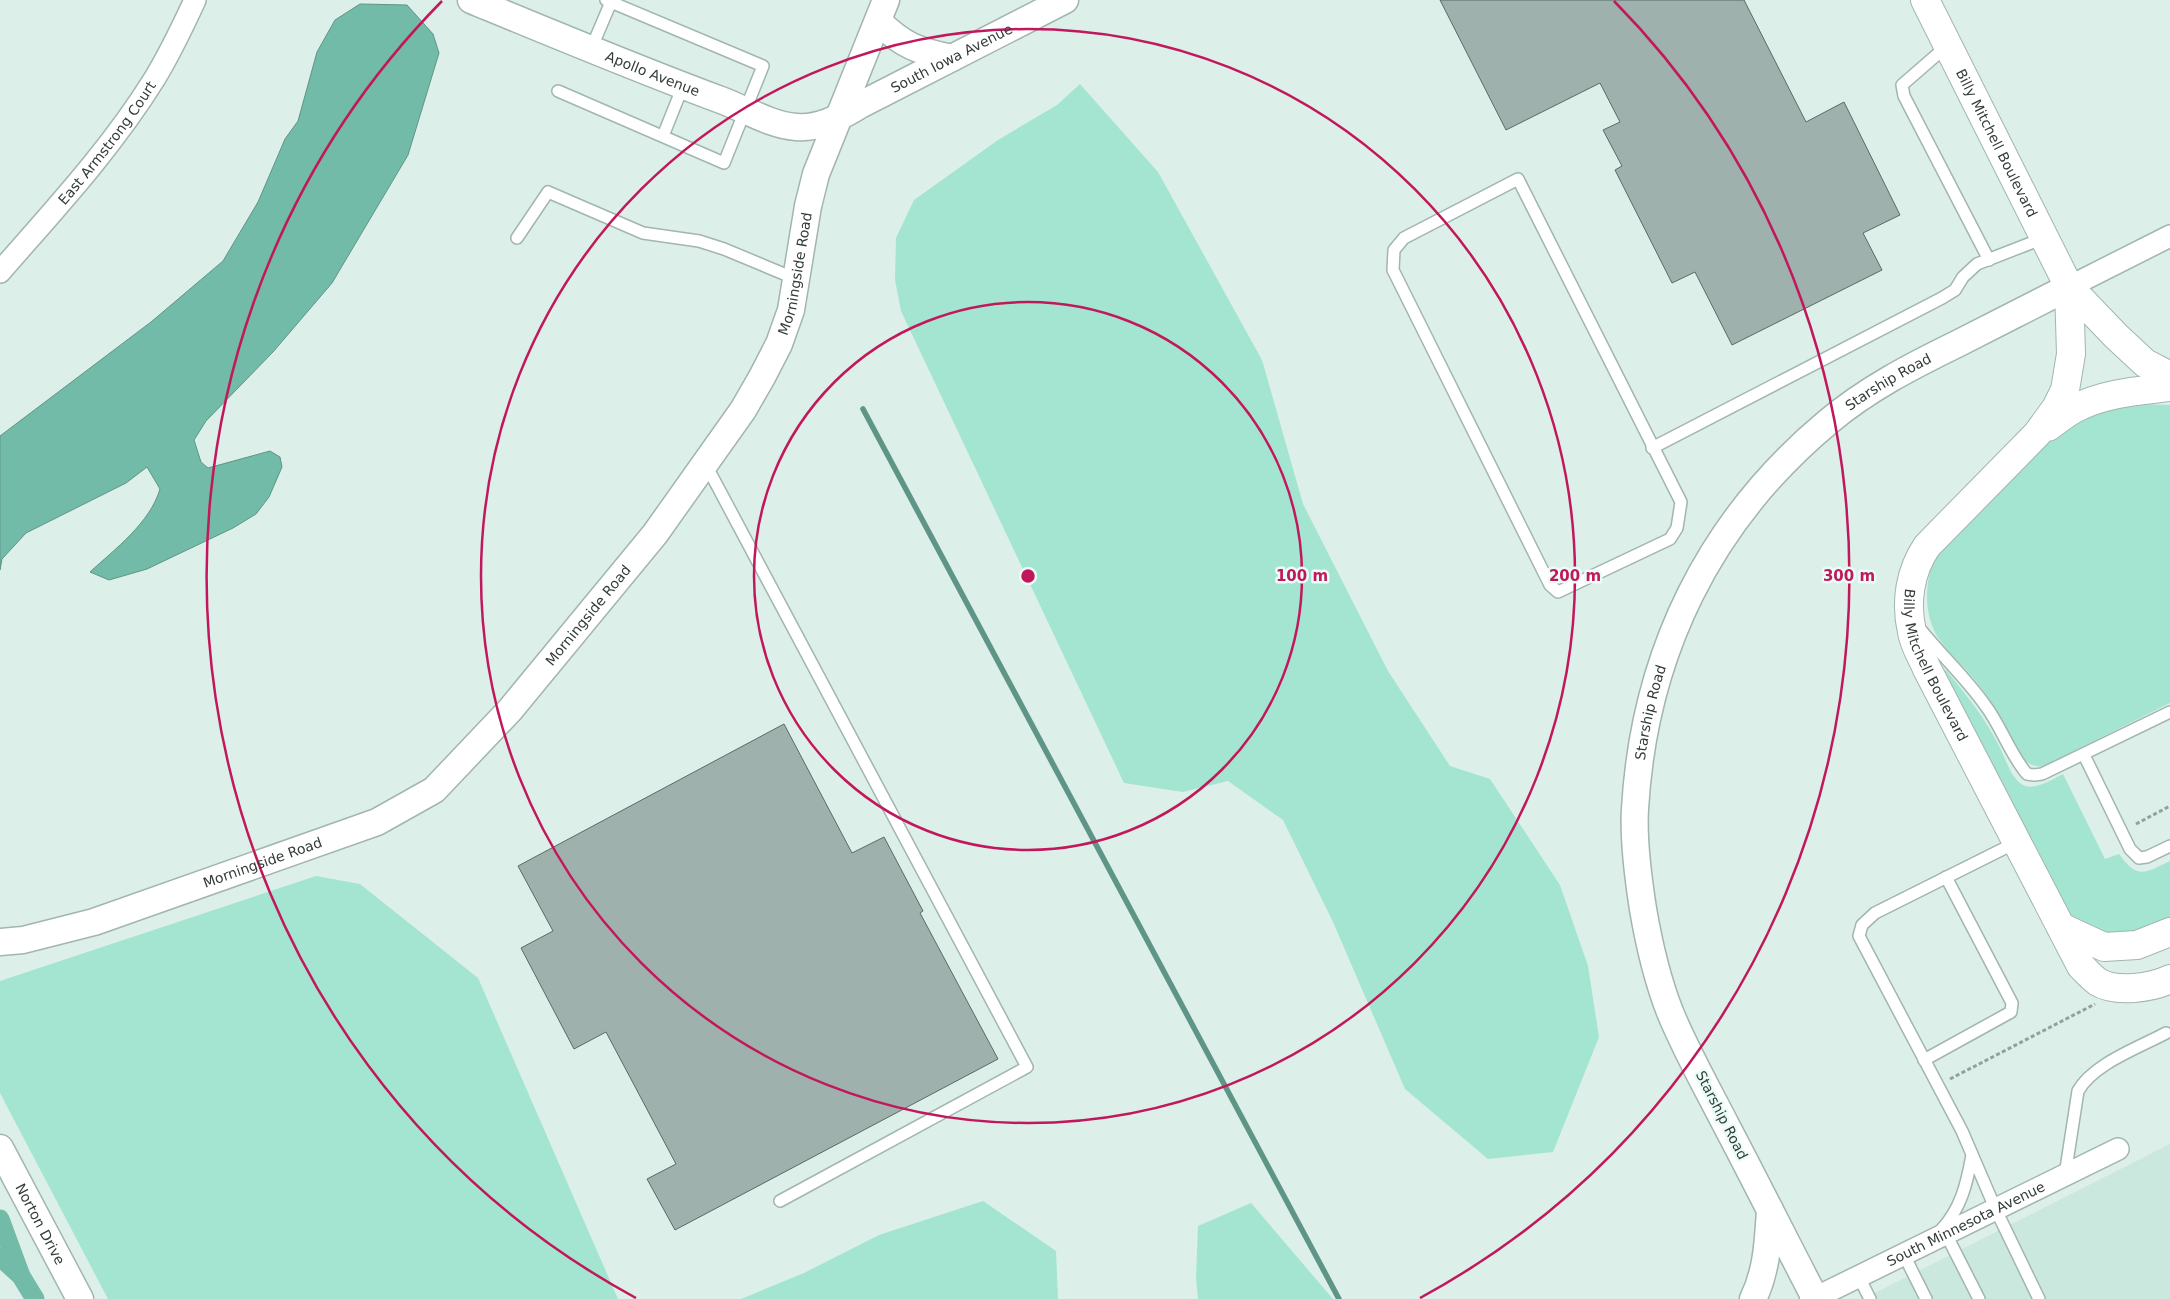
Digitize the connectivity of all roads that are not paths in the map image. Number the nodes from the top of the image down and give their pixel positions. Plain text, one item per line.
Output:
1 (195, 0) edge
2 (471, 0) edge
3 (1065, 0) edge
4 (1925, 0) edge
5 (608, 1) edge
6 (882, 11) edge
7 (1948, 45) junction
8 (591, 49) junction
9 (952, 58) junction
10 (683, 86) junction
11 (558, 91) dead end
12 (747, 110) junction
13 (838, 117) junction
14 (663, 136) junction
15 (2170, 236) edge
16 (517, 238) dead end
17 (2044, 238) junction
18 (1989, 260) junction
19 (0, 272) edge
20 (796, 279) junction
21 (2069, 287) junction
22 (2170, 376) edge
23 (2170, 387) edge
24 (2037, 434) junction
25 (1652, 448) junction
26 (705, 463) junction
27 (1909, 616) junction
28 (2170, 712) edge
29 (2084, 755) junction
30 (2017, 842) junction
31 (2170, 846) edge
32 (1946, 877) junction
33 (2061, 927) junction
34 (2170, 932) edge
35 (0, 942) edge
36 (2170, 979) edge
37 (2166, 1033) dead end
38 (1924, 1060) junction
39 (0, 1148) edge
40 (2118, 1149) dead end
41 (1972, 1155) junction
42 (2065, 1176) junction
43 (780, 1202) dead end
44 (1770, 1209) junction
45 (1996, 1210) junction
46 (1938, 1238) junction
47 (1904, 1255) junction
48 (1859, 1277) junction
49 (80, 1299) edge
50 (1753, 1299) edge
51 (1814, 1299) edge
52 (1870, 1299) edge
53 (1926, 1299) edge
54 (1979, 1299) edge
55 (2039, 1299) edge

1 - 19 street, East Armstrong Court
2 - 8 street, Apollo Avenue
3 - 9 street, South Iowa Avenue
4 - 7 main road, Billy Mitchell Boulevard
5 - 8 lane
5 - 12 lane
6 - 9 street
6 - 13 street, Morningside Road
7 - 17 main road, Billy Mitchell Boulevard
7 - 18 lane
8 - 10 street, Apollo Avenue
9 - 13 street, South Iowa Avenue
10 - 12 street, Apollo Avenue
10 - 14 lane
11 - 14 lane
12 - 13 street, Apollo Avenue
12 - 14 lane
13 - 20 street, Morningside Road
15 - 21 street
16 - 20 lane
17 - 18 lane
17 - 21 main road, Billy Mitchell Boulevard
18 - 25 lane
20 - 26 street, Morningside Road
21 - 22 main road, Billy Mitchell Boulevard
21 - 24 main road, Billy Mitchell Boulevard
21 - 44 street, Starship Road
23 - 24 main road
24 - 27 main road, Billy Mitchell Boulevard
25 - 25 lane
26 - 35 street, Morningside Road
26 - 43 lane
27 - 29 lane
27 - 30 main road, Billy Mitchell Boulevard
28 - 29 lane
29 - 31 lane
30 - 32 lane
30 - 33 main road, Billy Mitchell Boulevard
32 - 38 lane
32 - 38 lane
33 - 34 main road
33 - 36 main road, Billy Mitchell Boulevard
37 - 42 lane
38 - 41 lane
39 - 49 street, Norton Drive
40 - 42 street, South Minnesota Avenue
41 - 45 lane
41 - 46 lane
42 - 45 street, South Minnesota Avenue
44 - 50 street
44 - 51 street, Starship Road
45 - 46 street, South Minnesota Avenue
45 - 55 lane
46 - 47 street, South Minnesota Avenue
46 - 54 lane
47 - 48 street, South Minnesota Avenue
47 - 53 lane
48 - 51 street, South Minnesota Avenue
48 - 52 lane

